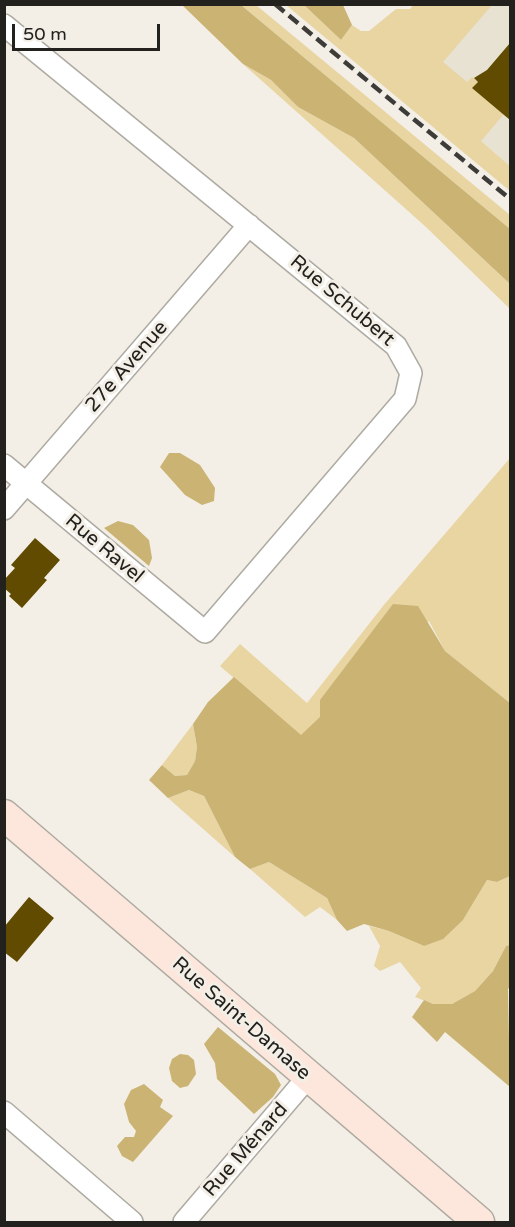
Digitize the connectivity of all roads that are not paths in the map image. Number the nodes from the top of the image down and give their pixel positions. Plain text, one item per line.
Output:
1 (4, 25) edge
2 (249, 225) junction
3 (4, 465) edge
4 (27, 484) junction
5 (4, 509) edge
6 (205, 632) joint
7 (4, 815) edge
8 (308, 1077) junction
9 (4, 1112) edge
10 (132, 1222) edge
11 (184, 1222) edge
12 (479, 1222) edge

1 - 2 street, Rue Schubert
2 - 4 street, 27e Avenue
2 - 6 street, Rue Schubert
3 - 4 street, Rue Ravel
4 - 5 street, 27e Avenue
4 - 6 street, Rue Ravel
7 - 8 street, Rue Saint-Damase
8 - 11 street, Rue Ménard
8 - 12 street, Rue Saint-Damase
9 - 10 street

